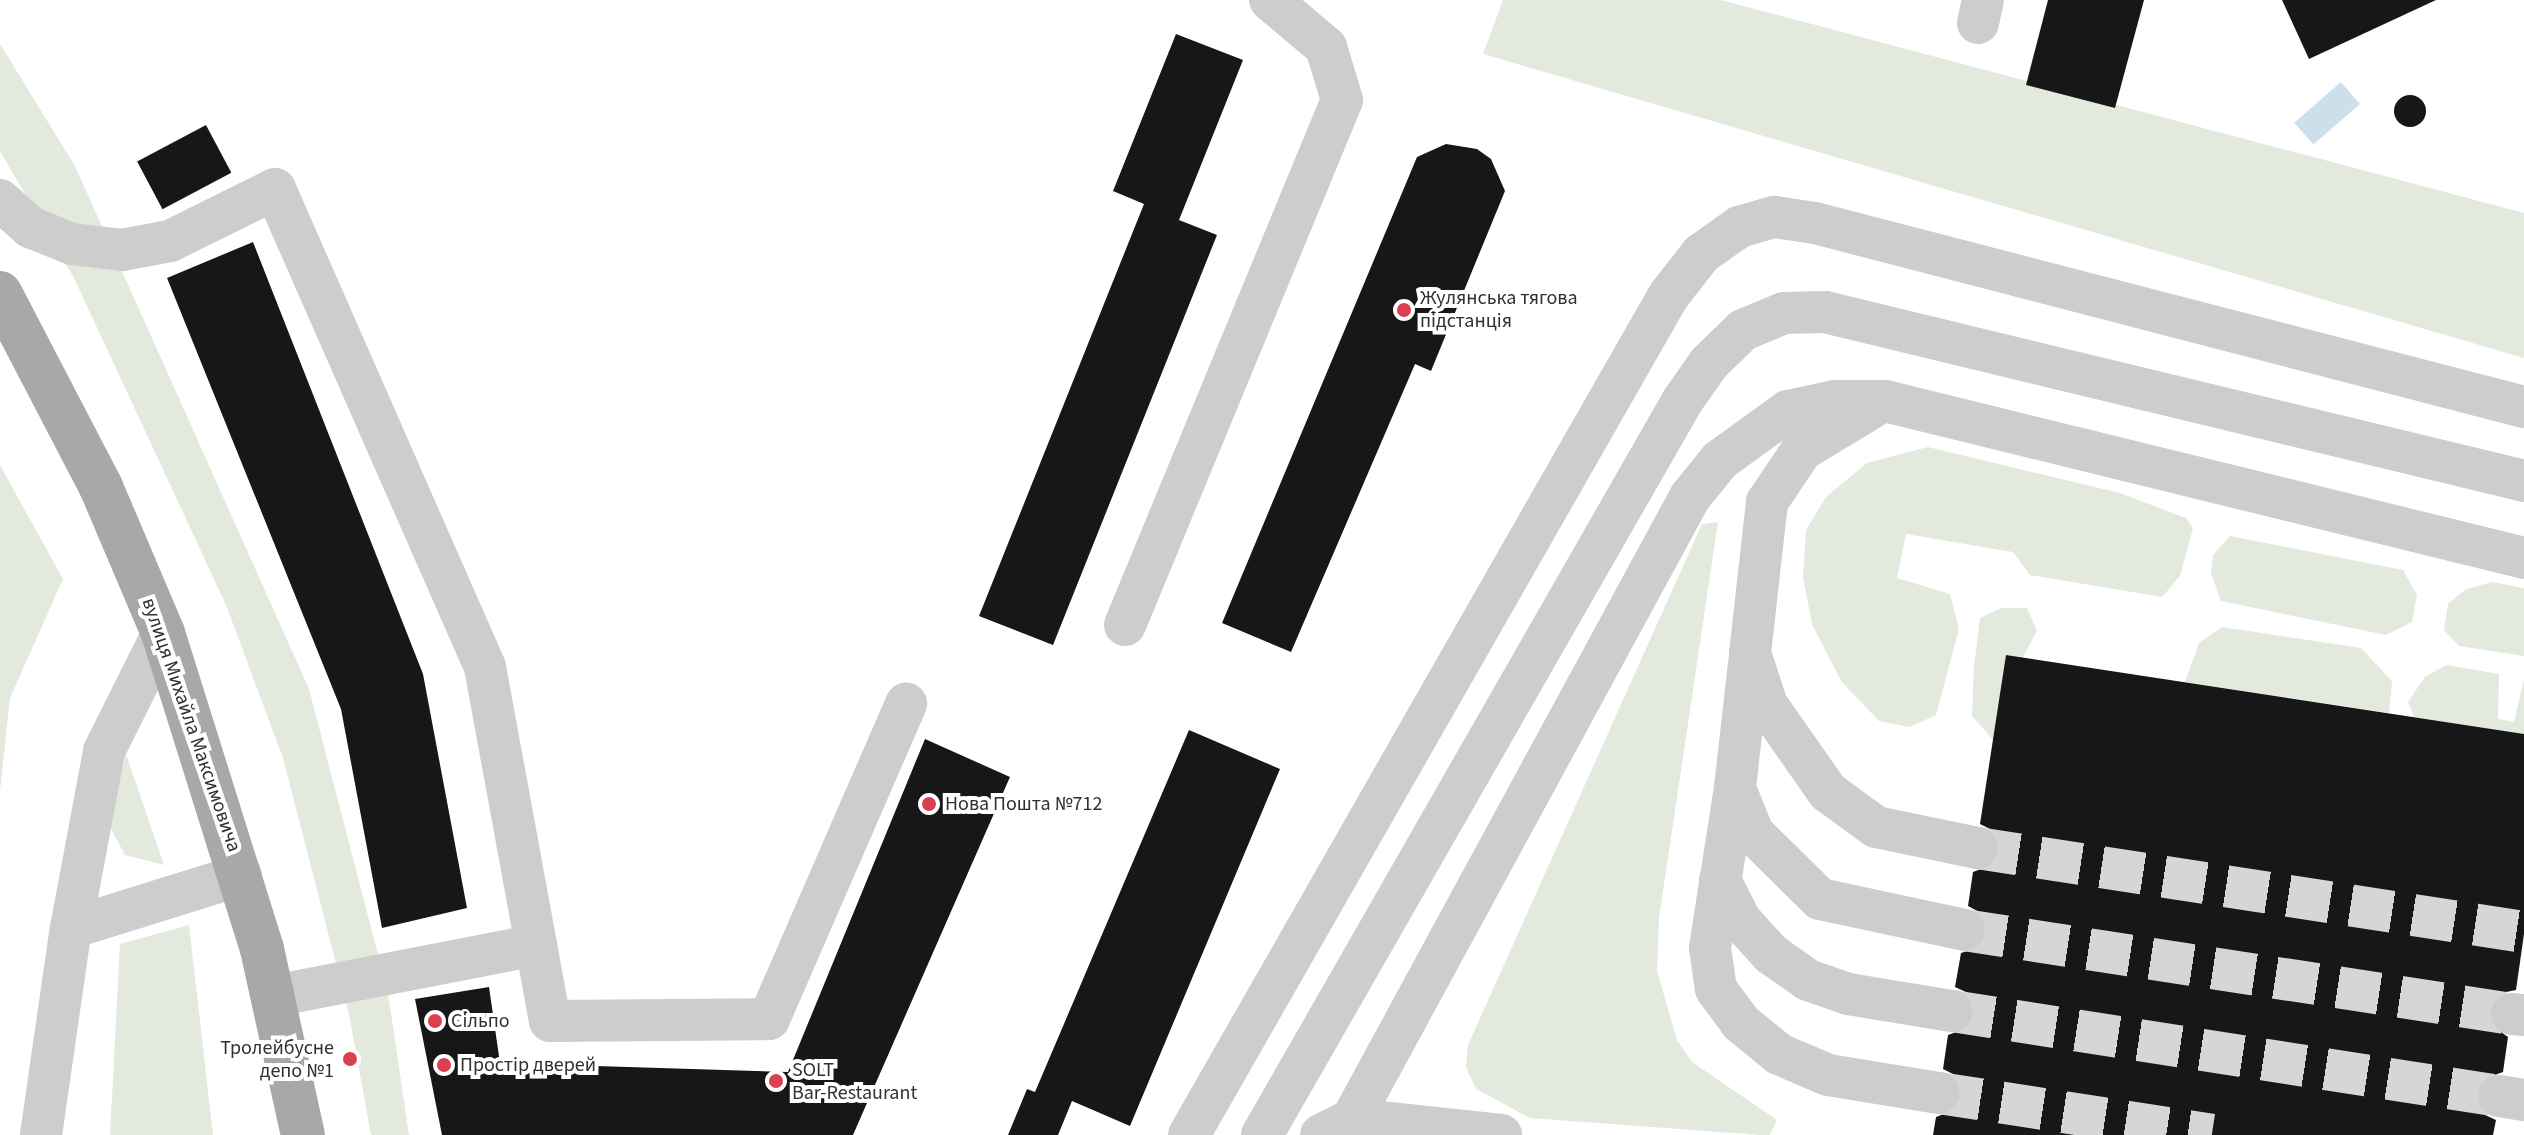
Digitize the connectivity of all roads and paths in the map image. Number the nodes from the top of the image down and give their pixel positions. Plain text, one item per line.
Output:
1 (1270, 0) edge
2 (0, 200) edge
3 (0, 293) edge
4 (1885, 401) junction
5 (2524, 407) edge
6 (2524, 481) edge
7 (2524, 558) edge
8 (1125, 625) dead end
9 (163, 633) junction
10 (1750, 653) junction
11 (906, 704) dead end
12 (1735, 788) junction
13 (1977, 848) tunnel mouth
14 (241, 875) junction
15 (1720, 880) junction
16 (71, 928) junction
17 (1964, 930) tunnel mouth
18 (536, 945) junction
19 (273, 996) junction
20 (1952, 1011) tunnel mouth
21 (1939, 1093) tunnel mouth
22 (1336, 1127) edge
23 (41, 1135) edge
24 (303, 1135) edge
25 (1189, 1135) edge
26 (1262, 1135) edge
27 (1501, 1135) edge

1 - 8 lane
2 - 18 lane
3 - 9 main road, вулиця Михайла Максимовича
4 - 7 lane
4 - 10 lane
4 - 22 lane
5 - 25 lane
6 - 26 lane
9 - 14 main road, вулиця Михайла Максимовича
9 - 16 lane
10 - 12 lane
10 - 13 lane
11 - 18 lane
12 - 15 lane
12 - 17 lane
14 - 16 lane
14 - 19 main road, вулиця Михайла Максимовича
15 - 20 lane
15 - 21 lane
16 - 23 lane
18 - 19 lane
19 - 24 main road, вулиця Михайла Максимовича
22 - 27 lane

